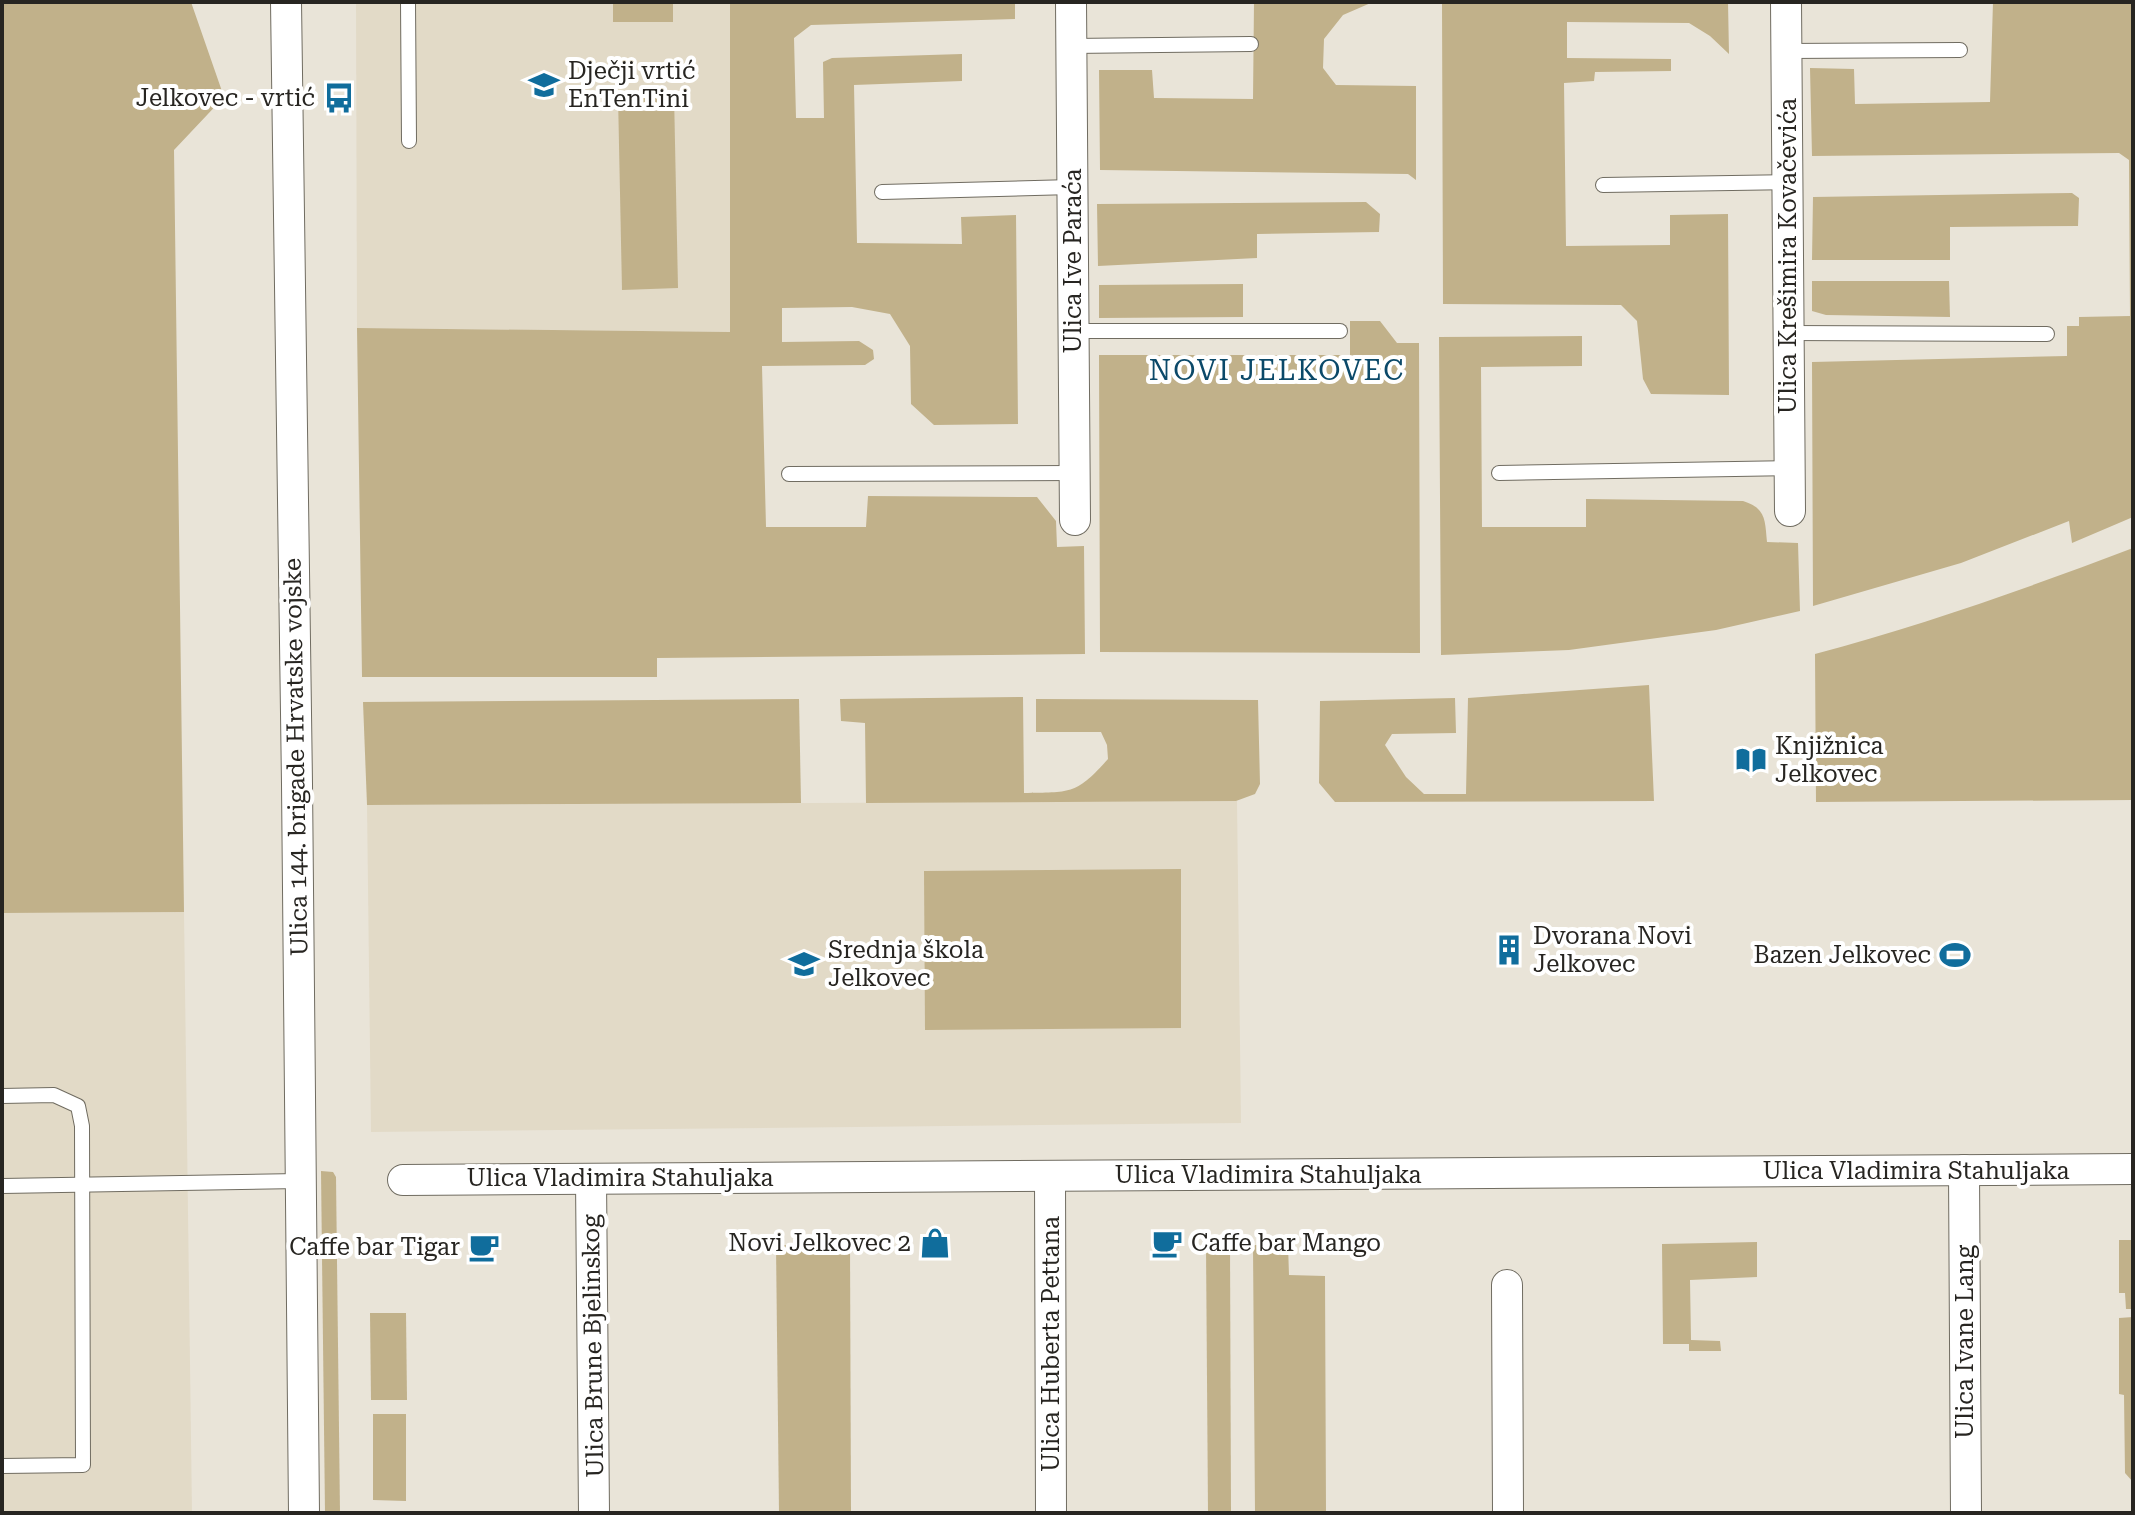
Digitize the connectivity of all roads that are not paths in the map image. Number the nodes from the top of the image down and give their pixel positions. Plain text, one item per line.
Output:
1 (286, 2) edge
2 (408, 2) edge
3 (1071, 2) edge
4 (1786, 2) edge
5 (1251, 44) dead end
6 (1071, 46) junction
7 (1960, 50) dead end
8 (1787, 51) junction
9 (409, 141) dead end
10 (1788, 182) junction
11 (1603, 185) dead end
12 (1072, 187) junction
13 (882, 192) dead end
14 (1074, 331) junction
15 (1340, 331) dead end
16 (1788, 333) junction
17 (2047, 334) dead end
18 (1789, 468) junction
19 (1075, 473) junction
20 (1499, 473) dead end
21 (789, 474) dead end
22 (1790, 511) dead end
23 (1075, 520) dead end
24 (2, 1096) edge
25 (2133, 1169) edge
26 (1964, 1170) junction
27 (1050, 1176) junction
28 (591, 1179) junction
29 (403, 1180) dead end
30 (299, 1181) junction
31 (82, 1185) junction
32 (2, 1186) edge
33 (1507, 1285) dead end
34 (2, 1466) edge
35 (304, 1513) edge
36 (594, 1513) edge
37 (1051, 1513) edge
38 (1508, 1513) edge
39 (1966, 1513) edge

1 - 30 street, Ulica 144. brigade Hrvatske vojske
2 - 9 lane
3 - 6 street, Ulica Ive Paraća
4 - 8 street, Ulica Krešimira Kovačevića
5 - 6 lane
6 - 12 street, Ulica Ive Paraća
7 - 8 lane
8 - 10 street, Ulica Krešimira Kovačevića
10 - 11 lane
10 - 16 street, Ulica Krešimira Kovačevića
12 - 13 lane
12 - 14 street, Ulica Ive Paraća
14 - 15 lane
14 - 19 street, Ulica Ive Paraća
16 - 17 lane
16 - 18 street, Ulica Krešimira Kovačevića
18 - 20 lane
18 - 22 street, Ulica Krešimira Kovačevića
19 - 21 lane
19 - 23 street, Ulica Ive Paraća
24 - 31 lane
25 - 26 street, Ulica Vladimira Stahuljaka
26 - 27 street, Ulica Vladimira Stahuljaka
26 - 39 street, Ulica Ivane Lang
27 - 28 street, Ulica Vladimira Stahuljaka
27 - 37 street, Ulica Huberta Pettana
28 - 29 street, Ulica Vladimira Stahuljaka
28 - 36 street, Ulica Brune Bjelinskog
30 - 31 lane
30 - 35 street, Ulica 144. brigade Hrvatske vojske
31 - 32 lane
31 - 34 lane
33 - 38 street

